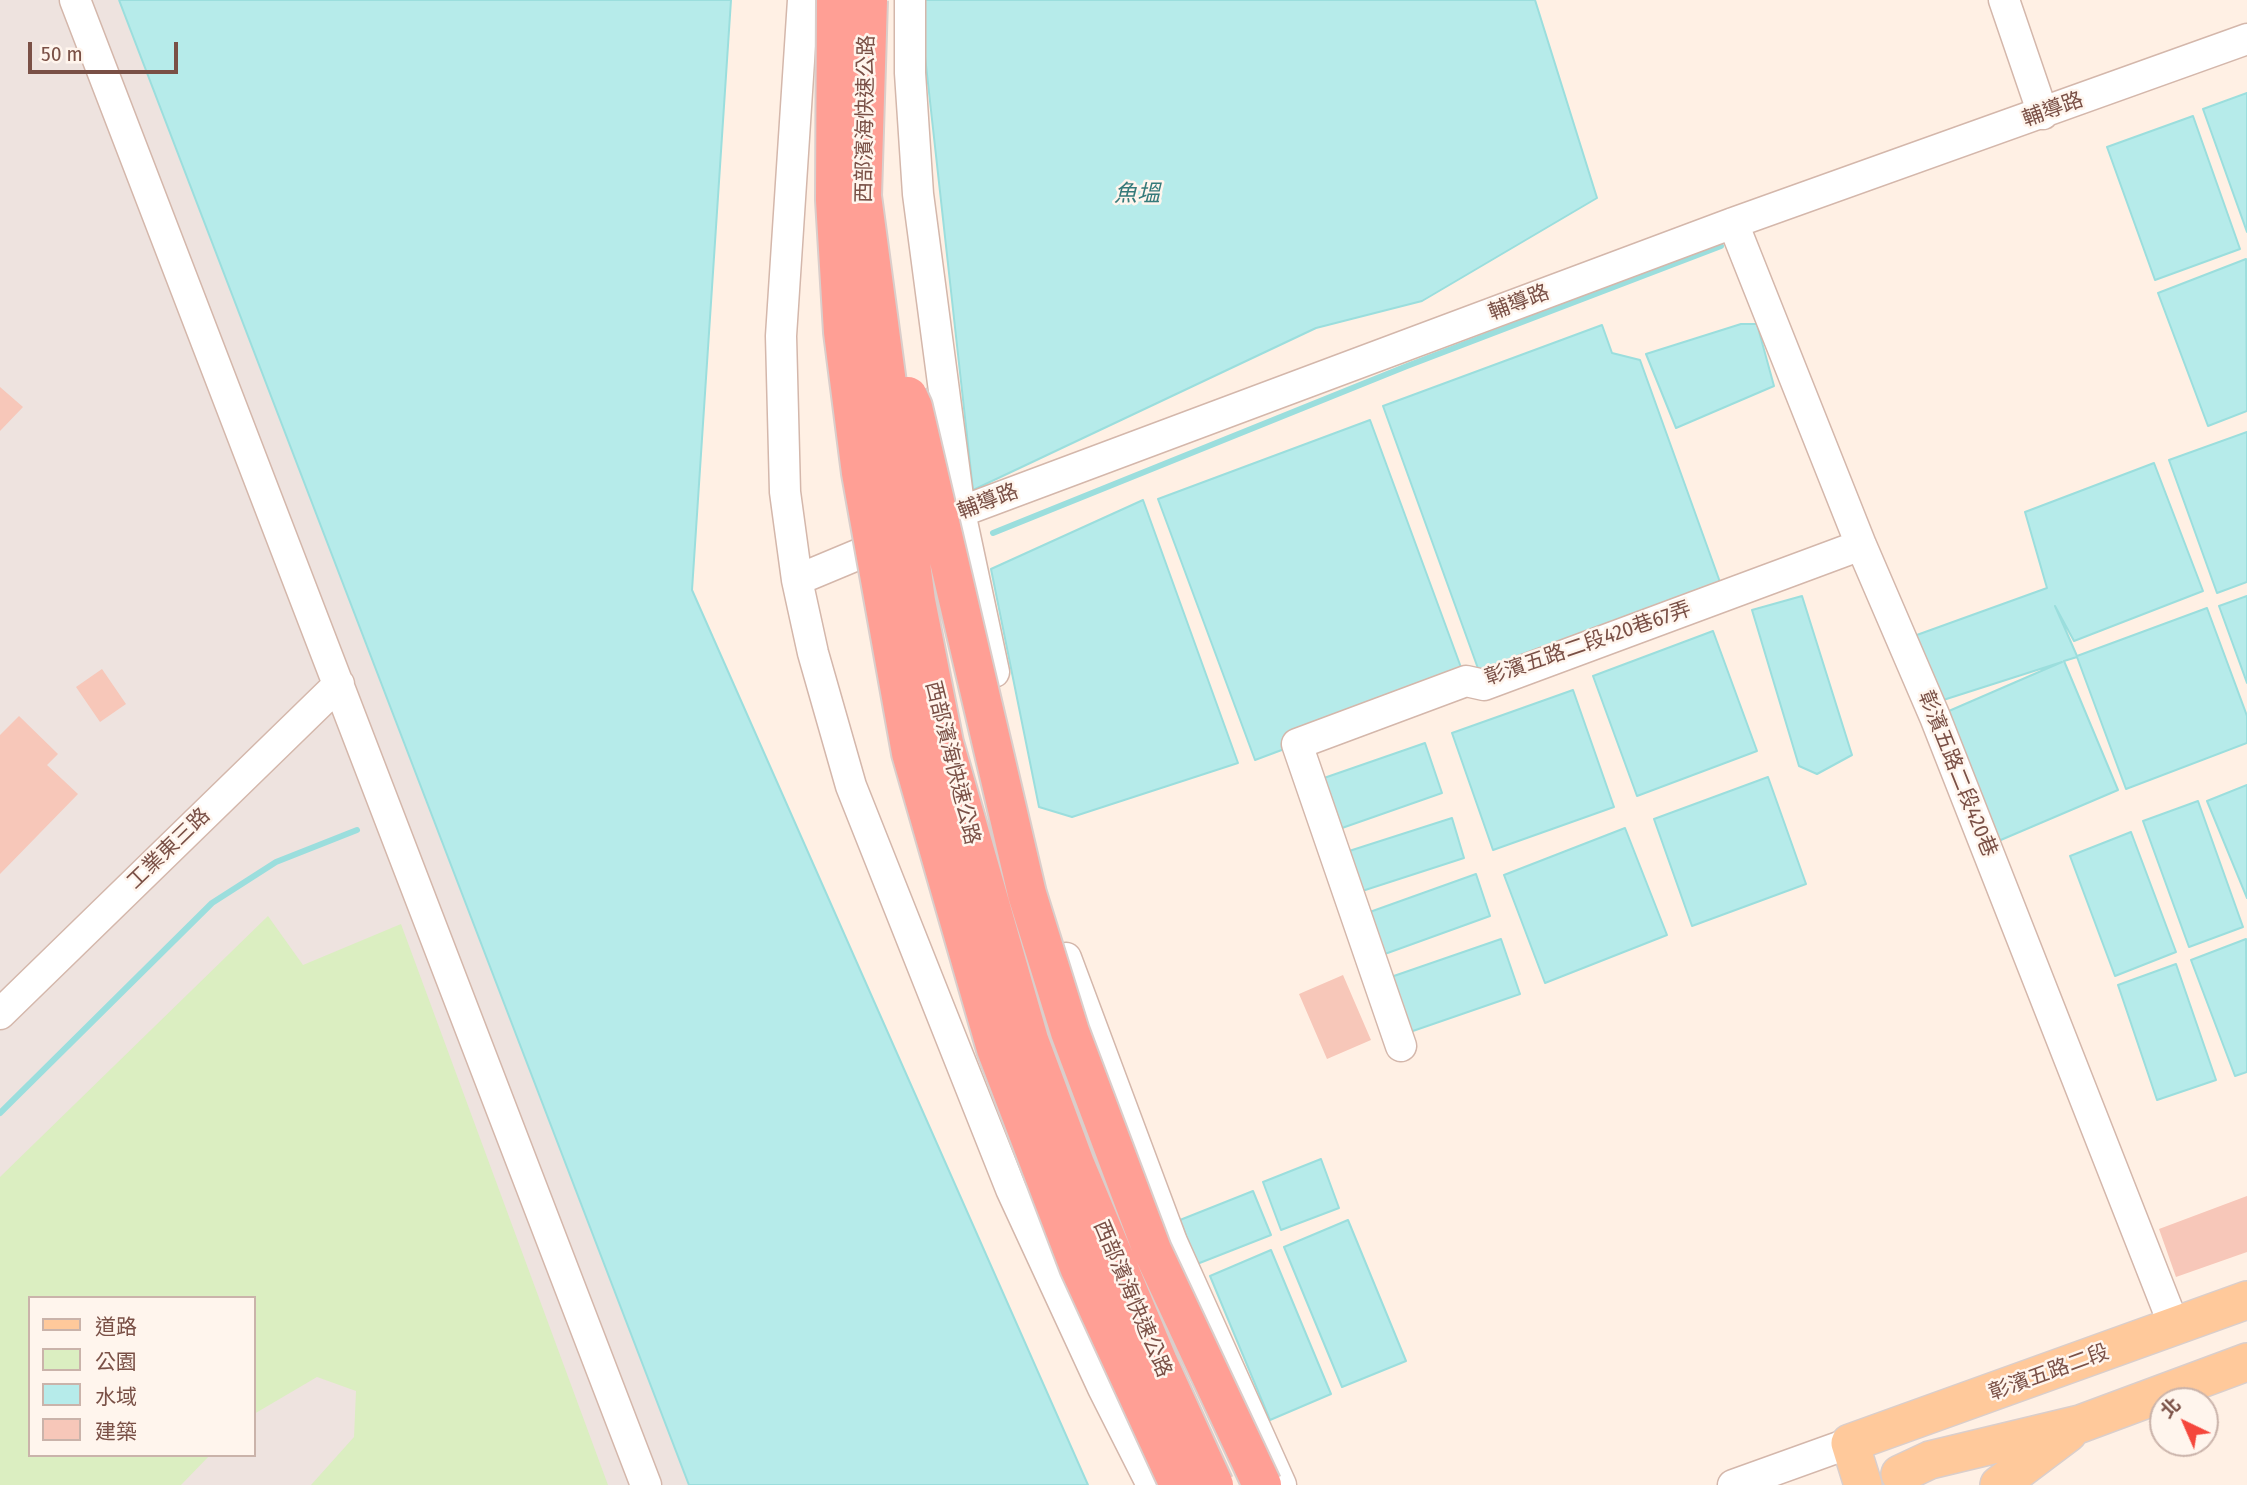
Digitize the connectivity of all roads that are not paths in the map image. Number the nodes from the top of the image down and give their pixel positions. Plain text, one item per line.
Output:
1 (75, 0) edge
2 (803, 0) edge
3 (836, 0) edge
4 (867, 0) edge
5 (910, 0) edge
6 (2004, 0) edge
7 (2247, 39) edge
8 (2043, 114) junction
9 (1733, 223) junction
10 (843, 332) junction
11 (880, 337) junction
12 (960, 512) junction
13 (1861, 545) junction
14 (797, 580) junction
15 (339, 684) junction
16 (0, 1014) edge
17 (1401, 1046) dead end
18 (2247, 1300) edge
19 (2175, 1328) junction
20 (2247, 1362) edge
21 (2080, 1424) junction
22 (1893, 1429) junction
23 (1850, 1443) junction
24 (1882, 1482) edge
25 (646, 1485) edge
26 (1152, 1485) edge
27 (1171, 1485) edge
28 (1179, 1485) edge
29 (1214, 1485) edge
30 (1262, 1485) edge
31 (1281, 1485) edge
32 (1733, 1485) edge
33 (1998, 1485) edge

1 - 15 street
2 - 14 street
3 - 10 highway, 西部濱海快速公路, bridge
4 - 11 highway, 西部濱海快速公路, bridge
5 - 12 street
6 - 8 street
7 - 8 street, 輔導路
8 - 9 street, 輔導路
9 - 12 street, 輔導路
9 - 13 street, 彰濱五路二段420巷
10 - 27 highway, bridge
10 - 28 highway, 西部濱海快速公路, bridge
11 - 29 highway, 西部濱海快速公路, bridge
11 - 30 highway, bridge
12 - 14 street, 輔導路
12 - 31 street
13 - 17 street, 彰濱五路二段420巷67弄
13 - 19 street, 彰濱五路二段420巷
14 - 26 street
15 - 16 street, 工業東三路
15 - 25 street
18 - 19 main road, 彰濱五路二段
19 - 22 main road, 彰濱五路二段
20 - 21 main road
21 - 24 main road
21 - 33 main road
22 - 23 main road, 彰濱五路二段
22 - 24 main road
23 - 24 main road
23 - 32 street

